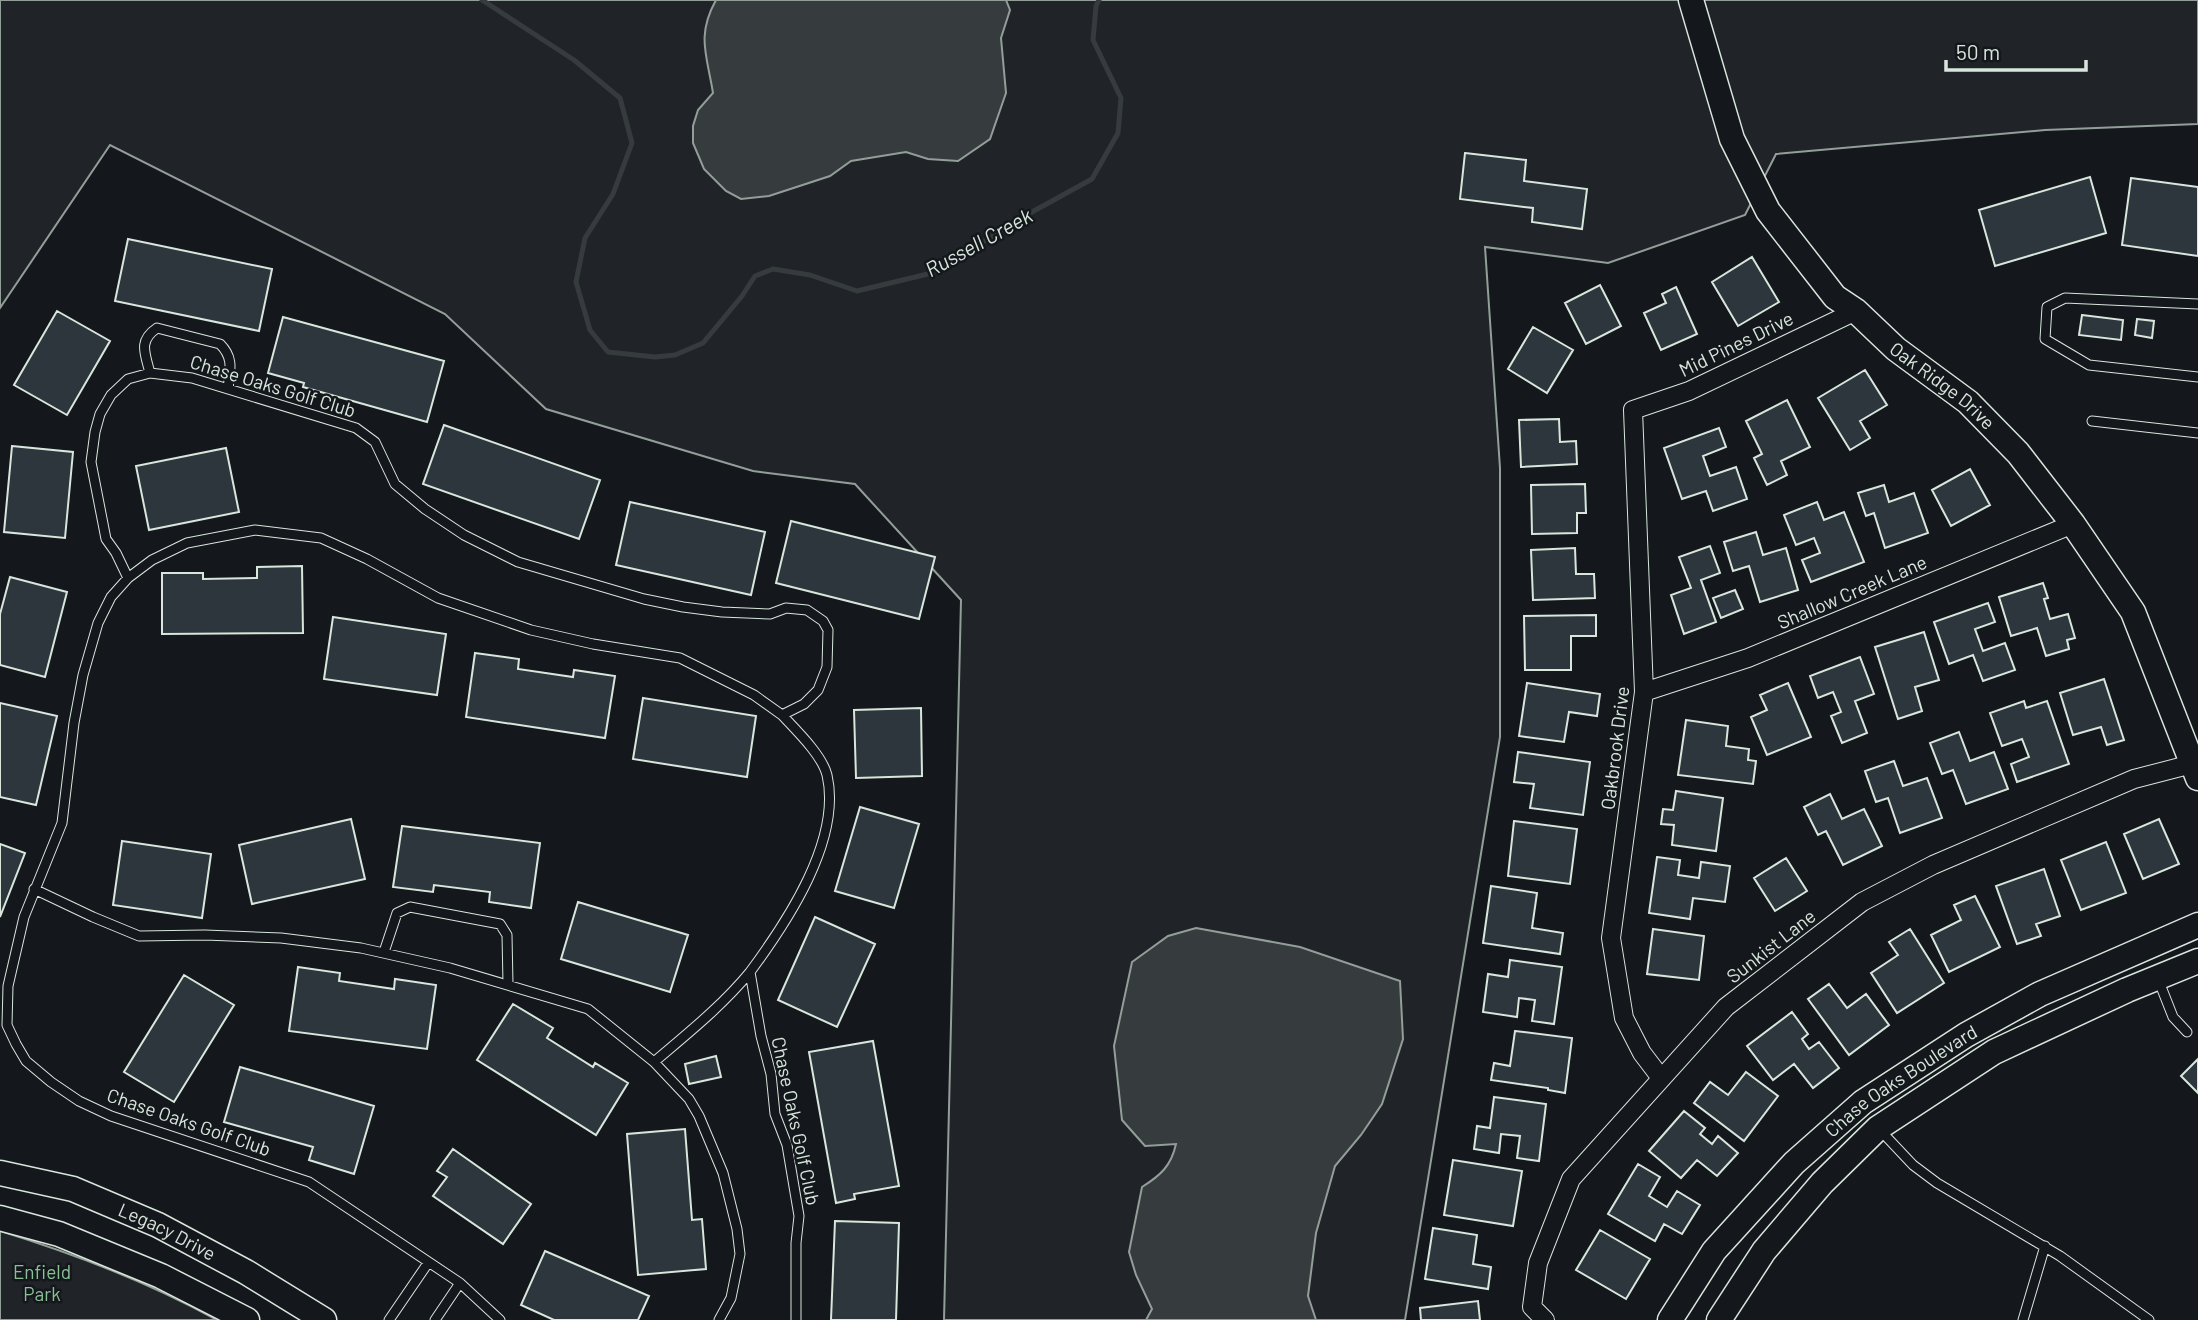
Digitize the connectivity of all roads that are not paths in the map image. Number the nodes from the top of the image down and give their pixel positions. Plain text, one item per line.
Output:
1 (1691, 0) edge
2 (2198, 303) edge
3 (1856, 311) junction
4 (150, 373) junction
5 (2198, 377) edge
6 (228, 389) junction
7 (1633, 410) joint
8 (2092, 421) dead end
9 (2198, 433) edge
10 (2073, 524) junction
11 (128, 578) junction
12 (1644, 692) junction
13 (782, 715) junction
14 (2195, 771) edge
15 (34, 889) junction
16 (2198, 925) edge
17 (384, 952) junction
18 (2198, 961) edge
19 (750, 972) junction
20 (2158, 977) junction
21 (508, 984) junction
22 (2187, 1032) dead end
23 (654, 1062) junction
24 (1661, 1078) junction
25 (1863, 1102) junction
26 (1878, 1128) junction
27 (0, 1173) edge
28 (0, 1218) edge
29 (2045, 1246) junction
30 (428, 1263) junction
31 (460, 1283) junction
32 (247, 1320) edge
33 (324, 1320) edge
34 (389, 1320) edge
35 (435, 1320) edge
36 (500, 1320) edge
37 (719, 1320) edge
38 (796, 1320) edge
39 (1545, 1320) edge
40 (1670, 1320) edge
41 (1718, 1320) edge
42 (2023, 1320) edge
43 (2149, 1320) edge

1 - 3 street, Oak Ridge Drive
2 - 5 lane
3 - 7 street, Mid Pines Drive
3 - 10 street, Oak Ridge Drive
4 - 6 lane, Chase Oaks Golf Club
4 - 6 lane
4 - 11 lane
6 - 13 lane, Chase Oaks Golf Club
7 - 12 street, Oakbrook Drive
8 - 9 lane
10 - 12 street, Shallow Creek Lane
10 - 14 street, Oak Ridge Drive
11 - 13 lane, Chase Oaks Golf Club
11 - 15 lane, Chase Oaks Golf Club
12 - 24 street, Oakbrook Drive
13 - 19 lane, Chase Oaks Golf Club
14 - 24 street, Sunkist Lane
15 - 17 lane
15 - 30 lane, Chase Oaks Golf Club
16 - 25 street, Chase Oaks Boulevard
17 - 21 lane
17 - 21 lane
18 - 20 street, Chase Oaks Boulevard
19 - 23 lane, Chase Oaks Golf Club
19 - 38 lane, Chase Oaks Golf Club
20 - 22 lane
20 - 26 street, Chase Oaks Boulevard
21 - 23 lane
23 - 37 lane
24 - 39 street, Sunkist Lane
25 - 26 street
25 - 40 street, Chase Oaks Boulevard
26 - 29 lane
26 - 41 street, Chase Oaks Boulevard
27 - 33 street, Legacy Drive
28 - 32 street
29 - 42 lane
29 - 43 lane
30 - 31 lane, Chase Oaks Golf Club
30 - 34 lane
31 - 35 lane
31 - 36 lane, Chase Oaks Golf Club

